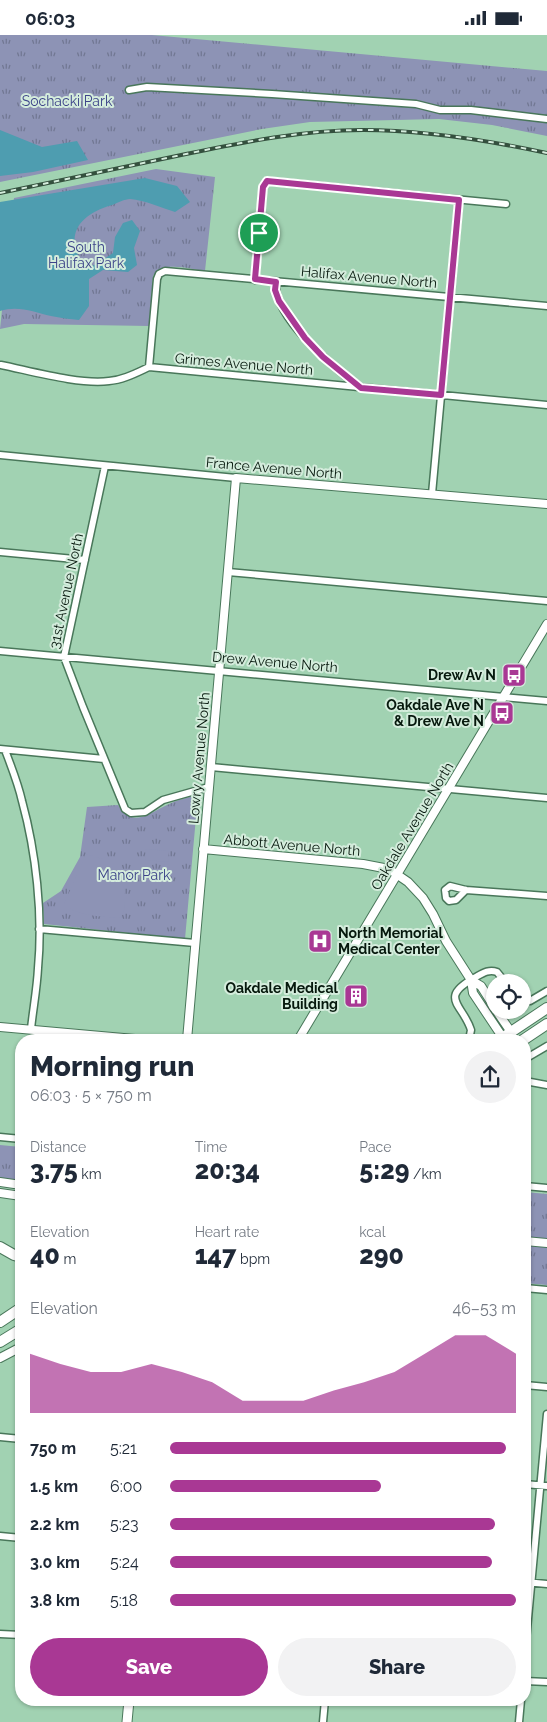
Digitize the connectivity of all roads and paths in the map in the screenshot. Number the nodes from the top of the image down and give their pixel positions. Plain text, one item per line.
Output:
1 (129, 91) dead end
2 (547, 119) edge
3 (459, 200) junction
4 (506, 204) dead end
5 (255, 279) junction
6 (276, 282) junction
7 (450, 297) junction
8 (547, 306) edge
9 (1, 365) edge
10 (149, 367) junction
11 (361, 388) junction
12 (441, 395) junction
13 (547, 405) edge
14 (0, 455) edge
15 (105, 467) junction
16 (236, 478) junction
17 (432, 494) junction
18 (547, 504) edge
19 (0, 552) edge
20 (85, 560) junction
21 (228, 572) junction
22 (547, 601) edge
23 (547, 624) edge
24 (0, 651) edge
25 (64, 657) junction
26 (219, 670) junction
27 (503, 696) junction
28 (547, 701) edge
29 (2, 749) edge
30 (104, 759) junction
31 (211, 767) junction
32 (209, 787) junction
33 (448, 789) junction
34 (547, 798) edge
35 (203, 849) junction
36 (397, 875) junction
37 (466, 890) dead end
38 (547, 896) edge
39 (39, 929) junction
40 (195, 943) junction
41 (500, 974) edge
42 (471, 980) junction
43 (547, 991) edge
44 (486, 994) edge
45 (531, 1000) edge
46 (547, 1008) edge
47 (499, 1019) edge
48 (547, 1024) edge
49 (0, 1027) edge
50 (31, 1029) junction
51 (83, 1034) edge
52 (187, 1034) edge
53 (302, 1034) edge
54 (471, 1034) edge
55 (503, 1034) edge
56 (505, 1034) edge
57 (511, 1034) edge
58 (531, 1035) edge
59 (547, 1046) edge
60 (531, 1055) edge
61 (531, 1082) edge
62 (547, 1085) edge
63 (0, 1137) edge
64 (15, 1138) edge
65 (0, 1181) edge
66 (15, 1184) edge
67 (531, 1187) edge
68 (547, 1188) edge
69 (0, 1193) edge
70 (15, 1194) edge
71 (531, 1242) edge
72 (547, 1243) edge
73 (0, 1247) edge
74 (15, 1255) edge
75 (531, 1289) edge
76 (547, 1290) edge
77 (15, 1312) edge
78 (0, 1322) edge
79 (15, 1333) edge
80 (0, 1342) edge
81 (15, 1350) edge
82 (0, 1358) edge
83 (531, 1386) edge
84 (547, 1387) edge
85 (547, 1414) edge
86 (0, 1437) edge
87 (15, 1438) edge
88 (531, 1485) edge
89 (544, 1486) edge
90 (0, 1536) edge
91 (15, 1537) edge
92 (531, 1565) edge
93 (531, 1583) edge
94 (547, 1584) edge
95 (0, 1634) edge
96 (15, 1635) edge
97 (531, 1681) edge
98 (547, 1682) edge
99 (129, 1706) edge
100 (324, 1706) edge
101 (520, 1706) edge
102 (128, 1722) edge
103 (323, 1722) edge
104 (519, 1722) edge

1 - 2 street
3 - 4 street
3 - 5 street
3 - 7 street
5 - 6 street, Halifax Avenue North
5 - 10 street, Halifax Avenue North
6 - 7 street, Halifax Avenue North
6 - 11 street
7 - 8 street, Halifax Avenue North
7 - 12 street
9 - 10 street, Grimes Avenue North
10 - 11 street, Grimes Avenue North
11 - 12 street, Grimes Avenue North
12 - 13 street, Grimes Avenue North
12 - 17 street
14 - 15 street, France Avenue North
15 - 16 street, France Avenue North
15 - 20 street, 31st Avenue North
16 - 17 street, France Avenue North
16 - 21 street, Lowry Avenue North
17 - 18 street, France Avenue North
19 - 20 street
20 - 25 street, 31st Avenue North
21 - 22 street
21 - 26 street, Lowry Avenue North
23 - 27 street, Oakdale Avenue North
24 - 25 street, Drew Avenue North
25 - 26 street, Drew Avenue North
25 - 30 street, 31st Avenue North
26 - 27 street, Drew Avenue North
26 - 31 street, Lowry Avenue North
27 - 28 street, Drew Avenue North
27 - 33 street, Oakdale Avenue North
29 - 30 street
29 - 39 street
30 - 32 street, 31st Avenue North
31 - 32 street, Lowry Avenue North
31 - 33 street
32 - 35 street, Lowry Avenue North
33 - 34 street
33 - 36 street, Oakdale Avenue North
35 - 36 street, Abbott Avenue North
35 - 40 street, Lowry Avenue North
36 - 42 street, Abbott Avenue North
36 - 53 street, Oakdale Avenue North
37 - 38 street
39 - 40 street
39 - 50 street
40 - 52 street, Lowry Avenue North
41 - 42 street
42 - 44 street, Abbott Avenue North
42 - 54 street
42 - 55 street, Abbott Avenue North
43 - 45 street
46 - 57 main road
47 - 56 street, Abbott Avenue North
48 - 58 main road
49 - 50 street
50 - 51 street
59 - 60 street
61 - 62 street
63 - 64 street
65 - 66 street
67 - 68 street
69 - 70 street
71 - 72 street
73 - 74 main road
75 - 76 street
77 - 78 main road
79 - 80 main road
81 - 82 street
83 - 84 street
85 - 89 street
86 - 87 street
88 - 89 street
89 - 92 street
90 - 91 street
93 - 94 street
95 - 96 street
97 - 98 street
99 - 102 main road
100 - 103 street
101 - 104 street

